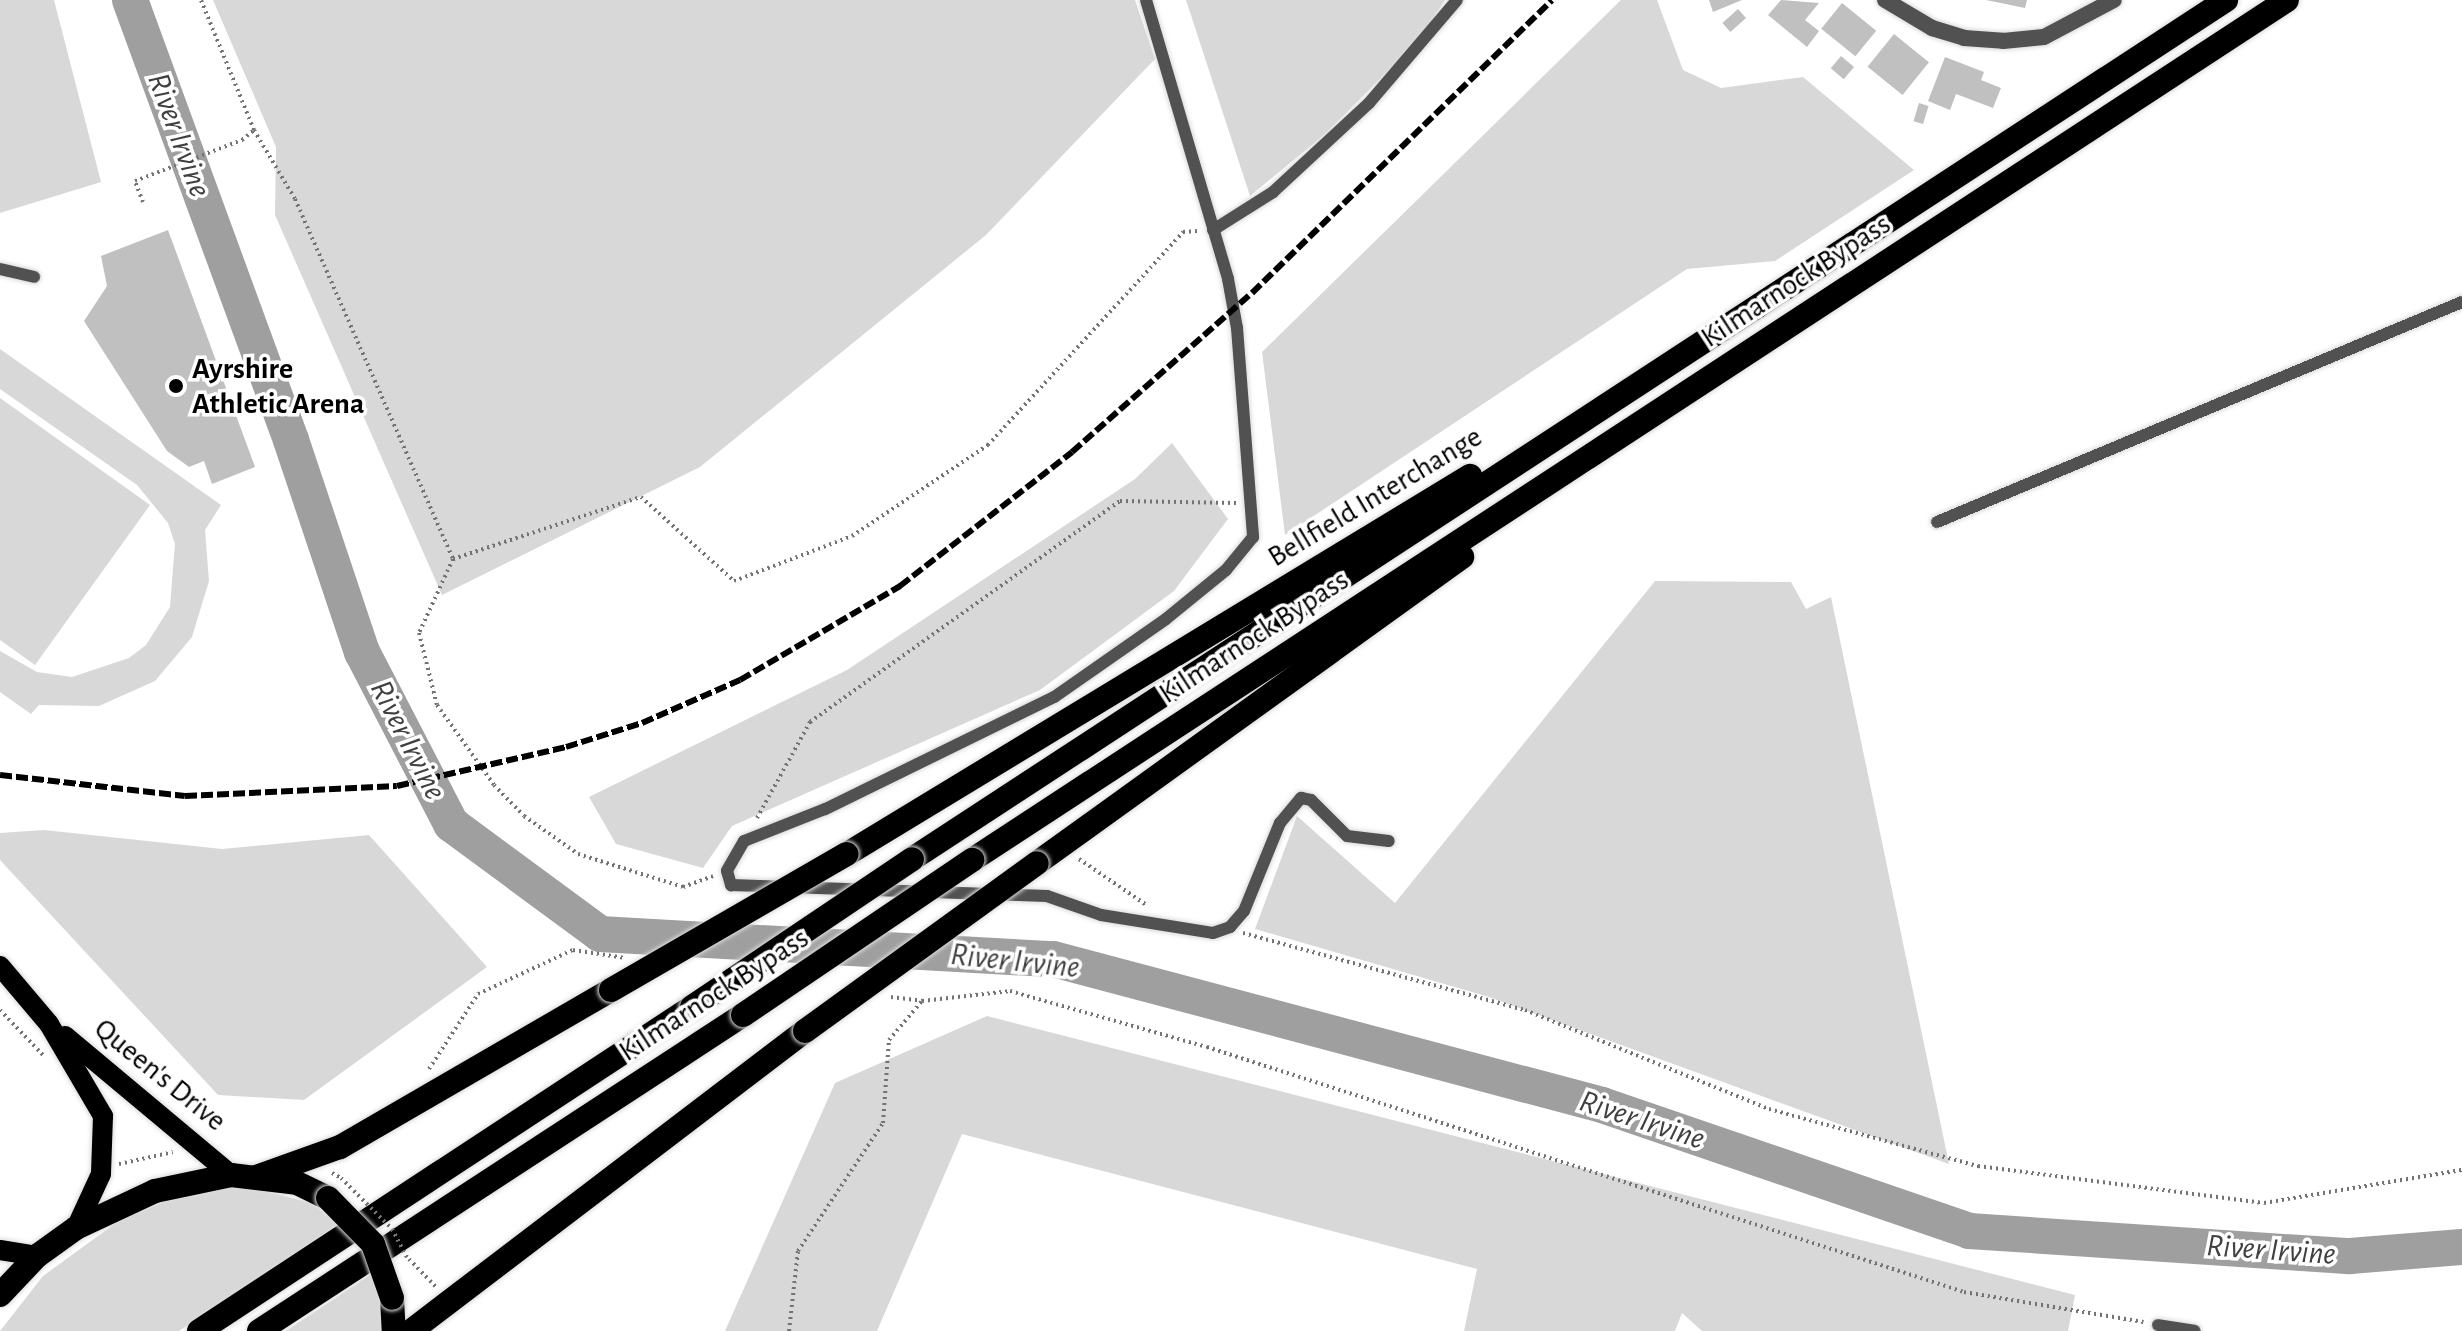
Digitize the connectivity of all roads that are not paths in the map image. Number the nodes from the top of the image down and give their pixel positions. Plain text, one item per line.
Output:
1 (1146, 0) edge
2 (1457, 0) edge
3 (1885, 0) edge
4 (2114, 0) edge
5 (2226, 0) edge
6 (2287, 0) edge
7 (1213, 230) junction
8 (0, 269) edge
9 (34, 277) dead end
10 (2462, 302) edge
11 (1731, 324) junction
12 (1749, 350) junction
13 (1937, 522) dead end
14 (1389, 841) dead end
15 (0, 966) edge
16 (49, 1024) junction
17 (244, 1176) junction
18 (76, 1228) junction
19 (0, 1250) edge
20 (37, 1256) junction
21 (0, 1295) edge
22 (2158, 1325) road end
23 (199, 1331) edge
24 (259, 1331) edge
25 (394, 1331) edge
26 (411, 1331) edge
27 (2195, 1331) edge

1 - 7 lane
2 - 7 lane
3 - 4 street
5 - 11 highway, Kilmarnock Bypass
6 - 12 highway, Kilmarnock Bypass
7 - 14 lane
8 - 9 lane
10 - 13 lane
11 - 17 highway, Bellfield Interchange, bridge
11 - 23 highway, Kilmarnock Bypass, bridge
12 - 24 highway, Kilmarnock Bypass, bridge
12 - 26 highway, bridge
15 - 16 main road, Queen's Drive
16 - 17 main road, Queen's Drive
16 - 18 main road, Queen's Drive
17 - 18 highway
17 - 25 highway, bridge
18 - 20 highway
19 - 20 main road
20 - 21 highway
22 - 27 lane

